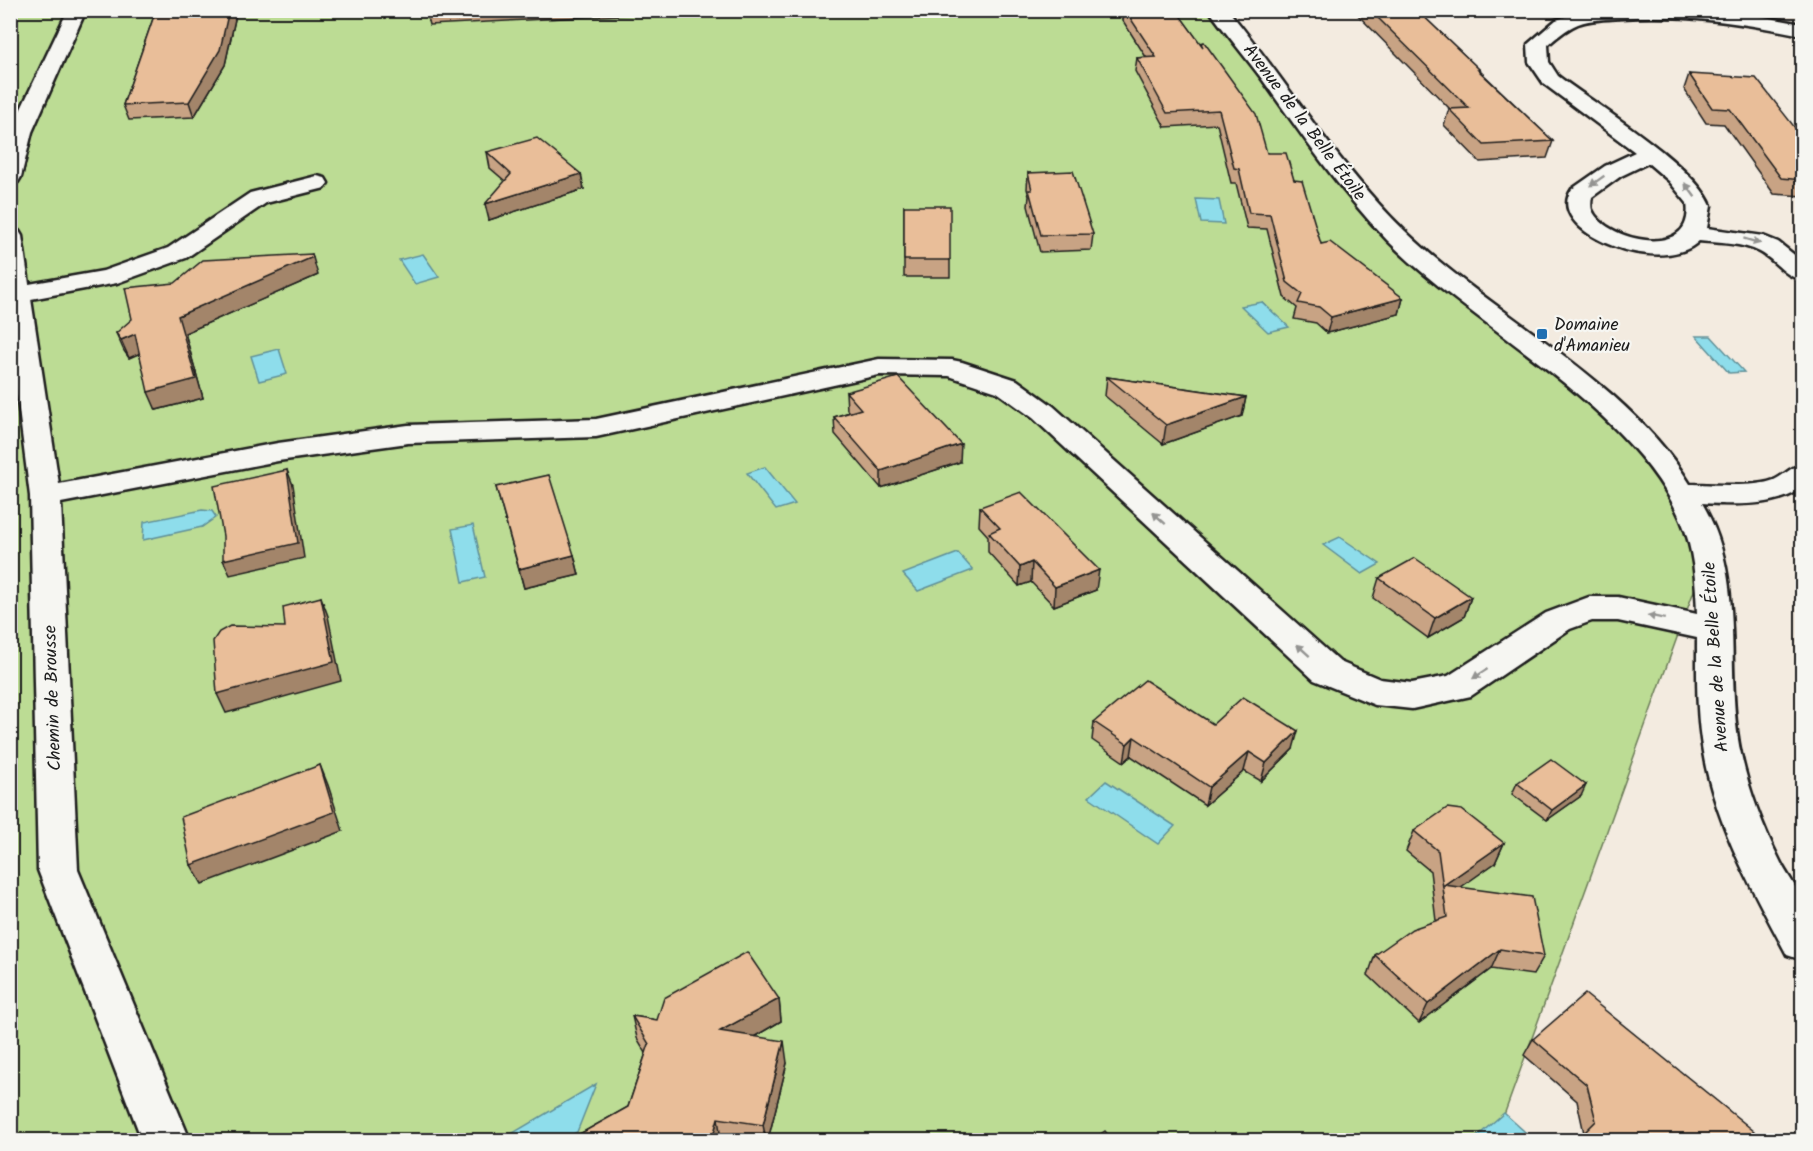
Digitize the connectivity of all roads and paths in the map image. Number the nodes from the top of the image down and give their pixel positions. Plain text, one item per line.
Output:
1 (77, 10) edge
2 (1218, 10) edge
3 (1803, 29) edge
4 (1649, 154) junction
5 (10, 177) edge
6 (317, 183) dead end
7 (1694, 233) junction
8 (10, 236) edge
9 (1803, 273) edge
10 (20, 294) junction
11 (1803, 474) edge
12 (1682, 493) junction
13 (45, 496) junction
14 (1713, 629) junction
15 (1803, 942) edge
16 (166, 1140) edge

1 - 5 street
2 - 12 street, Avenue de la Belle Étoile
3 - 4 street
7 -> 4 street
4 -> 7 street
6 - 10 street
7 -> 9 street
8 - 10 street, Chemin de Brousse
10 - 13 street, Chemin de Brousse
11 - 12 street
12 - 14 street, Avenue de la Belle Étoile
14 -> 13 street
13 - 16 street, Chemin de Brousse
14 - 15 street, Avenue de la Belle Étoile

